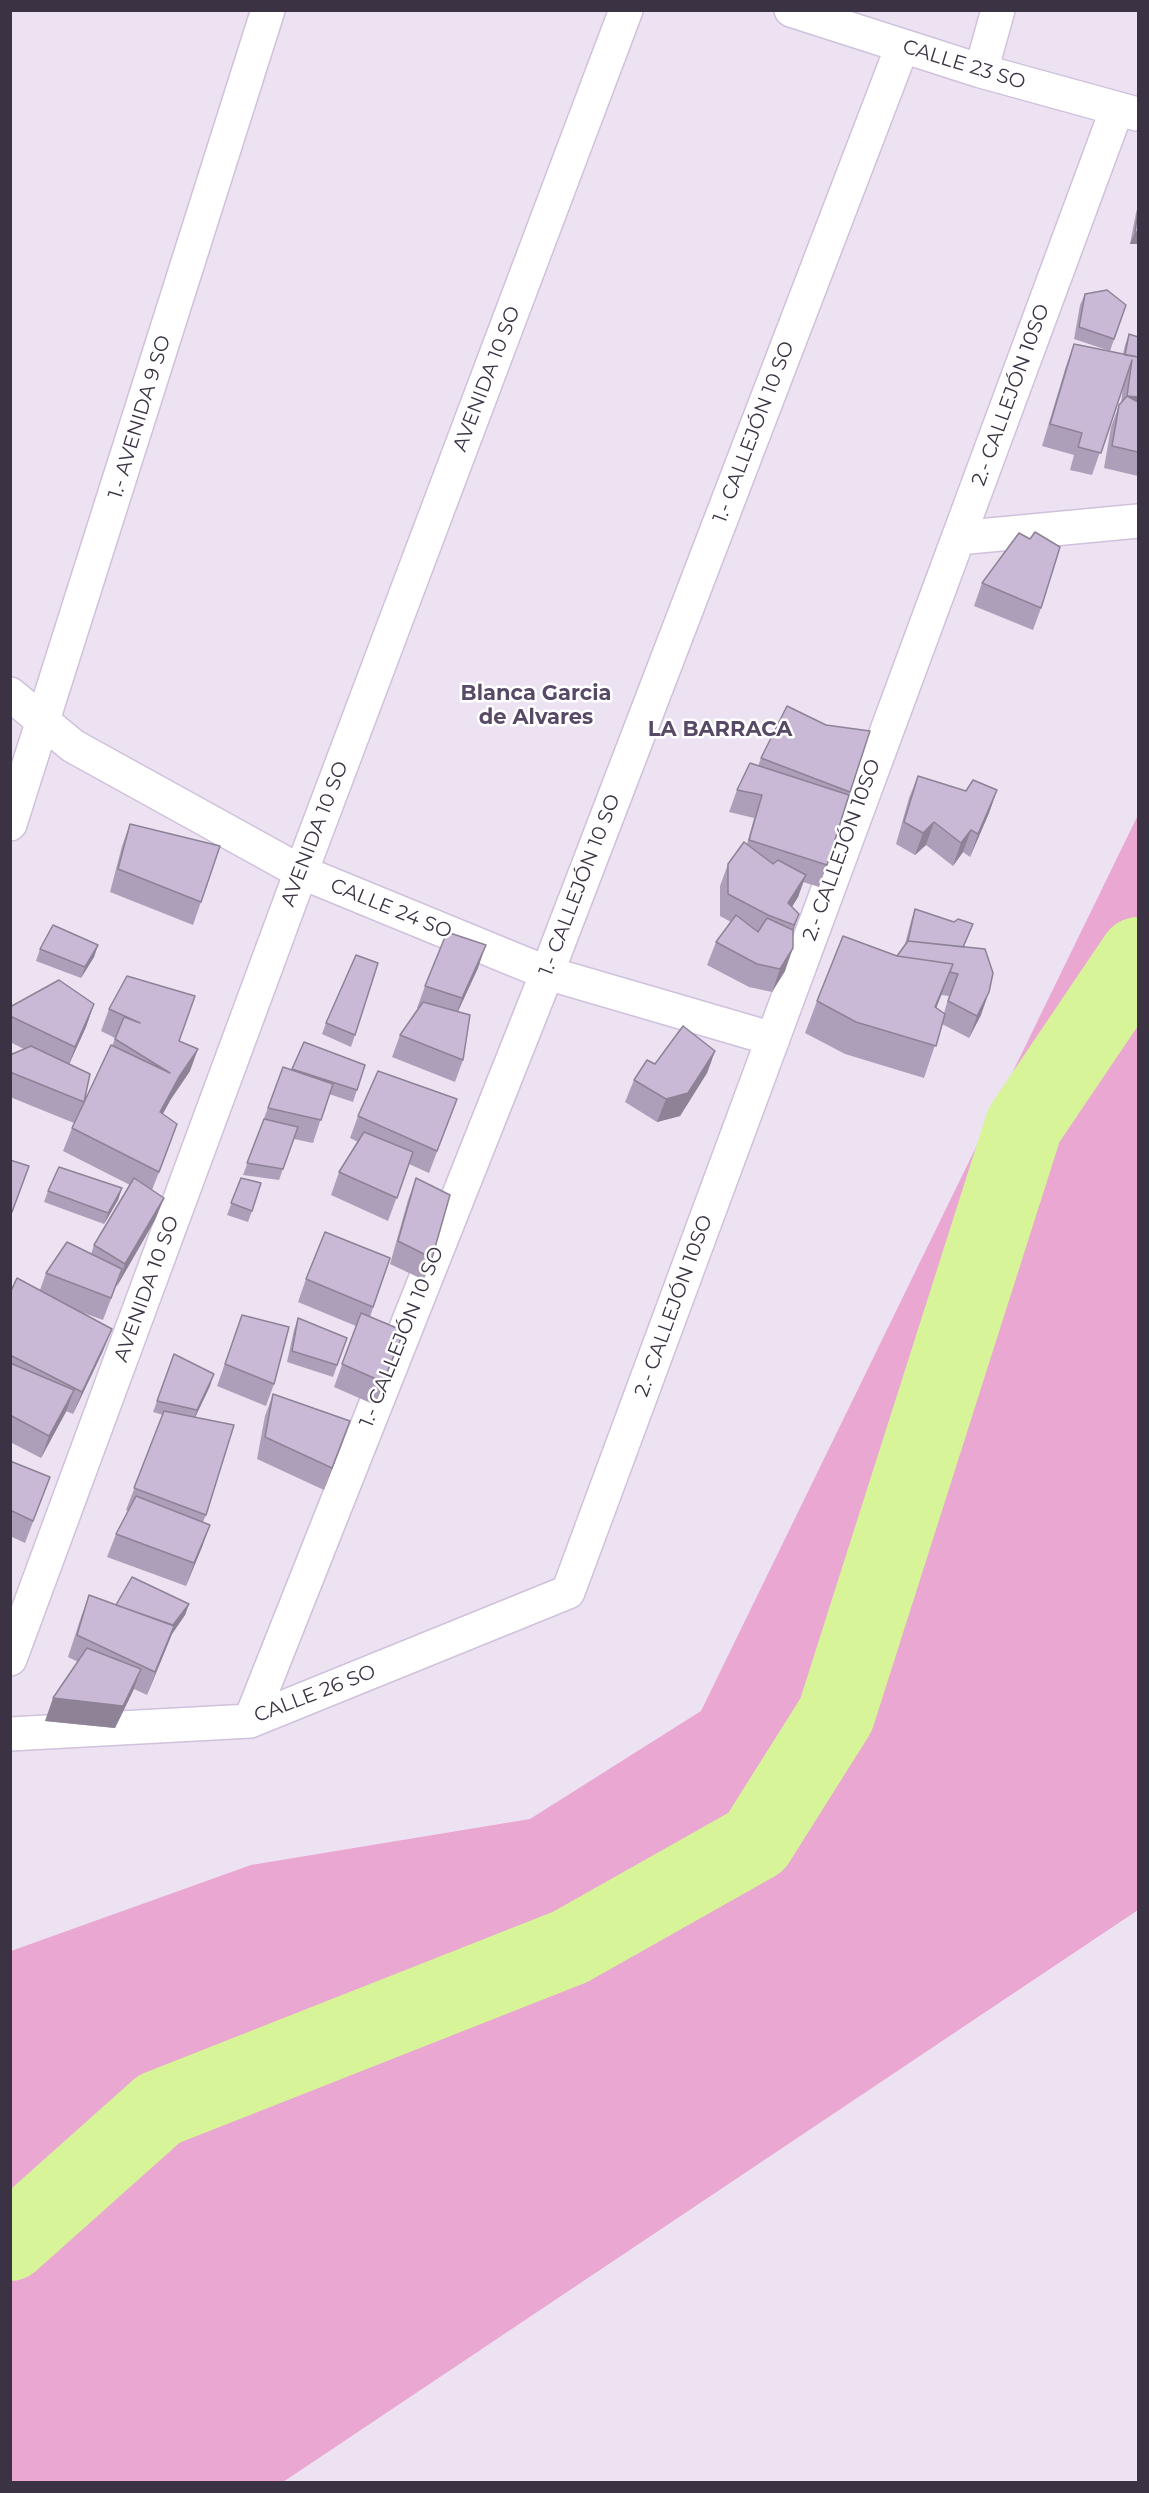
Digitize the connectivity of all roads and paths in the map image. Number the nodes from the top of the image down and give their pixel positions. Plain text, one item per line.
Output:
1 (268, 10) edge
2 (626, 10) edge
3 (791, 10) edge
4 (998, 10) edge
5 (902, 46) junction
6 (981, 71) junction
7 (1128, 112) edge
8 (1138, 521) edge
9 (958, 538) junction
10 (10, 694) edge
11 (44, 721) junction
12 (10, 824) edge
13 (301, 872) junction
14 (547, 973) junction
15 (773, 1039) junction
16 (568, 1592) joint
17 (10, 1659) edge
18 (250, 1720) junction
19 (10, 1734) edge

1 - 11 street, 1.- AVENIDA 9 SO
2 - 13 street, AVENIDA 10 SO
3 - 5 street, CALLE 23 SO
4 - 6 street
5 - 6 street, CALLE 23 SO
5 - 14 street, 1.- CALLEJÓN 10 SO
6 - 7 street, CALLE 23 SO
7 - 9 street, 2.- CALLEJÓN 10SO
8 - 9 street
9 - 15 street, 2.- CALLEJÓN 10SO
10 - 11 street, CALLE 24 SO
11 - 12 street, 1.- AVENIDA 9 SO
11 - 13 street, CALLE 24 SO
13 - 14 street, CALLE 24 SO
13 - 17 street, AVENIDA 10 SO
14 - 15 street, CALLE 24 SO
14 - 18 street, 1.- CALLEJÓN 10 SO
15 - 16 street, 2.- CALLEJÓN 10SO
16 - 18 street, CALLE 26 SO
18 - 19 street, CALLE 26 SO

